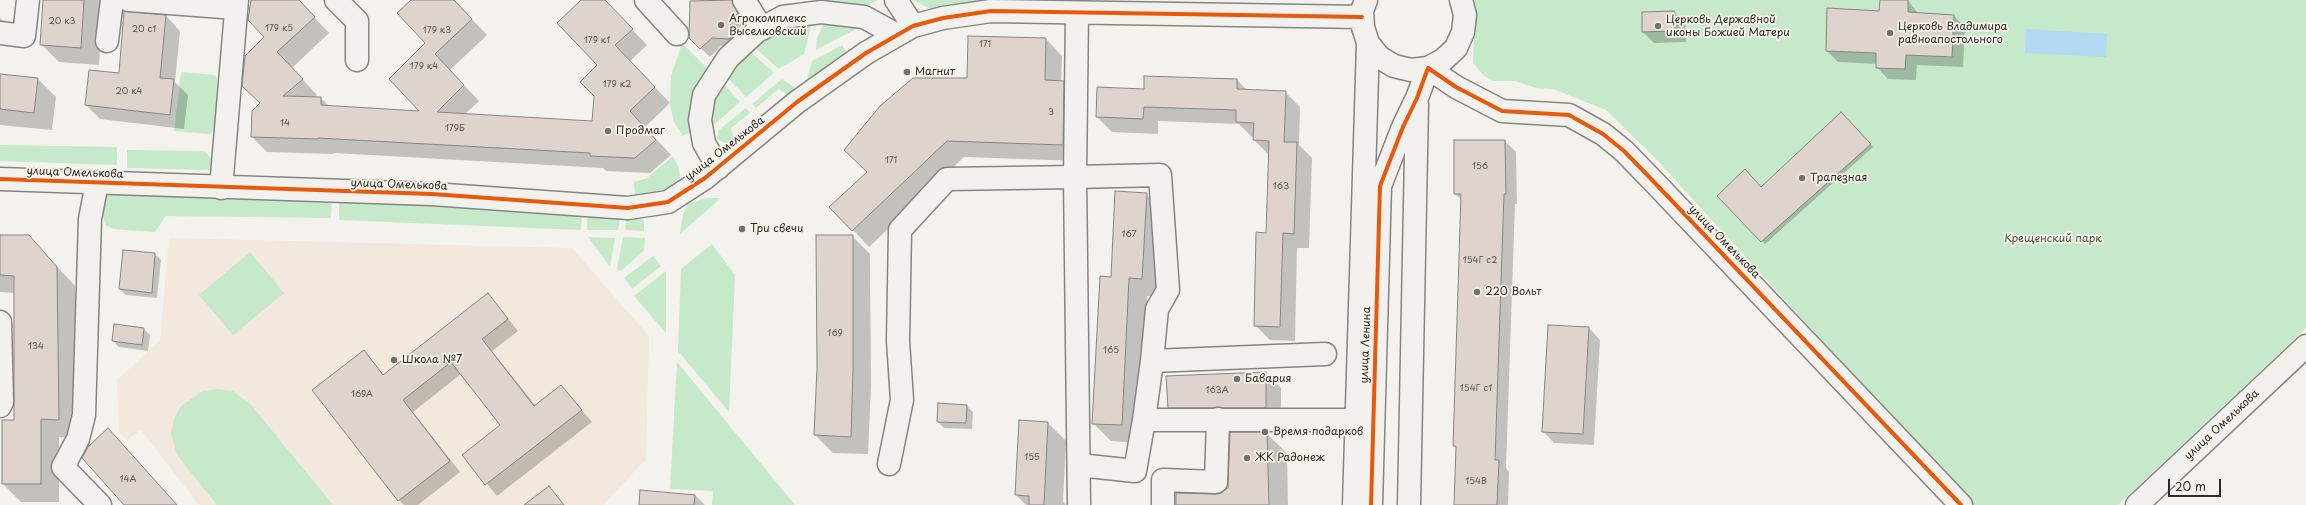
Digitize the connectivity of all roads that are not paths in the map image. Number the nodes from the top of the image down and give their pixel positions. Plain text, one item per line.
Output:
1 (28, 0) edge
2 (112, 0) edge
3 (129, 0) edge
4 (336, 0) edge
5 (646, 0) edge
6 (744, 0) edge
7 (896, 0) edge
8 (1461, 0) edge
9 (236, 4) edge
10 (990, 6) edge
11 (1212, 7) edge
12 (1363, 7) edge
13 (1077, 13) junction
14 (762, 29) junction
15 (905, 31) junction
16 (0, 33) edge
17 (677, 34) dead end
18 (107, 41) dead end
19 (1368, 43) junction
20 (357, 60) dead end
21 (1428, 68) junction
22 (1417, 98) junction
23 (718, 168) junction
24 (1075, 177) junction
25 (0, 179) edge
26 (97, 183) junction
27 (1372, 186) junction
28 (221, 188) junction
29 (0, 322) edge
30 (2306, 346) edge
31 (1324, 354) dead end
32 (1152, 361) junction
33 (0, 406) edge
34 (1218, 419) junction
35 (1144, 420) junction
36 (1356, 420) junction
37 (889, 464) dead end
38 (1079, 465) junction
39 (100, 505) edge
40 (1079, 505) edge
41 (1163, 505) edge
42 (1354, 505) edge
43 (1371, 505) edge
44 (1409, 505) edge
45 (1961, 505) edge
46 (2137, 505) edge

1 - 16 street
2 - 18 street
3 - 9 street
4 - 20 street
5 - 17 street
6 - 14 street
7 - 15 street
8 - 21 street
9 - 28 street
10 - 13 street, улица Омелькова
10 - 15 street, улица Омелькова
11 - 12 street, улица Омелькова
11 - 13 street, улица Омелькова
12 - 19 street
13 - 24 street
14 - 15 street
14 - 23 street
15 - 23 street, улица Омелькова
19 - 21 street
19 - 27 street
21 - 22 street
21 - 45 street, улица Омелькова
22 - 27 street
22 - 44 street
23 - 28 street, улица Омелькова
24 - 32 street
24 - 37 street
24 - 38 street
25 - 26 street, улица Омелькова
26 - 28 street, улица Омелькова
26 - 39 street
27 - 36 street, улица Ленина
27 - 43 street, улица Ленина
29 - 33 street
30 - 46 street, улица Омелькова
31 - 32 street
32 - 35 street
34 - 35 street
34 - 36 street
34 - 41 street
35 - 38 street
36 - 42 street, улица Ленина
38 - 40 street

